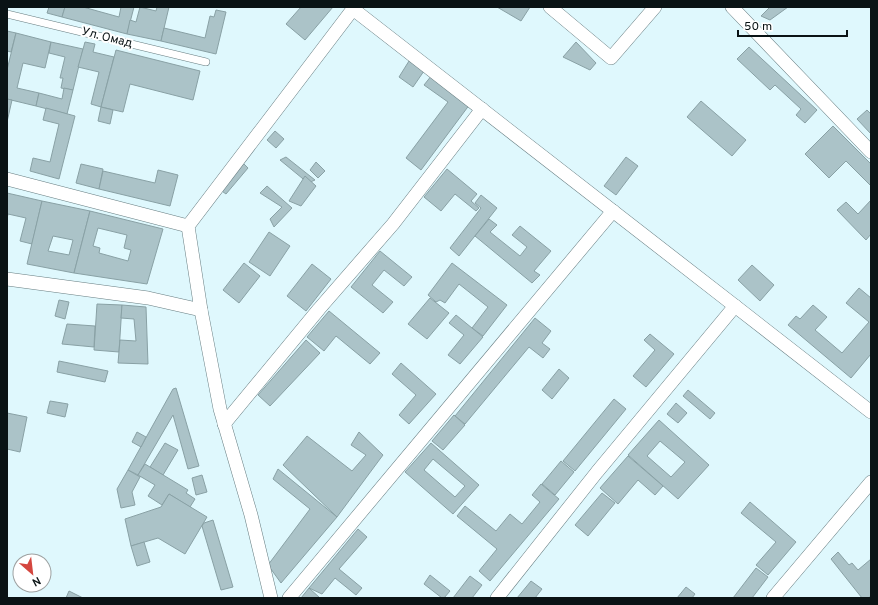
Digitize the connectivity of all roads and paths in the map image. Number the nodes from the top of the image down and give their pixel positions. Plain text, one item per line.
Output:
1 (550, 7) edge
2 (655, 7) edge
3 (732, 7) edge
4 (353, 8) edge
5 (7, 14) edge
6 (206, 62) dead end
7 (482, 109) junction
8 (871, 152) edge
9 (7, 179) edge
10 (612, 211) junction
11 (188, 226) junction
12 (7, 279) edge
13 (735, 306) junction
14 (201, 310) junction
15 (871, 412) edge
16 (224, 424) junction
17 (871, 482) edge
18 (272, 598) edge
19 (289, 598) edge
20 (497, 598) edge
21 (773, 598) edge

1 - 2 street
3 - 8 street
4 - 7 street
4 - 11 street
5 - 6 lane, Ул. Омад
7 - 10 street
7 - 16 street
9 - 11 street
10 - 13 street
10 - 19 street
11 - 14 street
12 - 14 street
13 - 15 street
13 - 20 street
14 - 16 street
16 - 18 street
17 - 21 street

